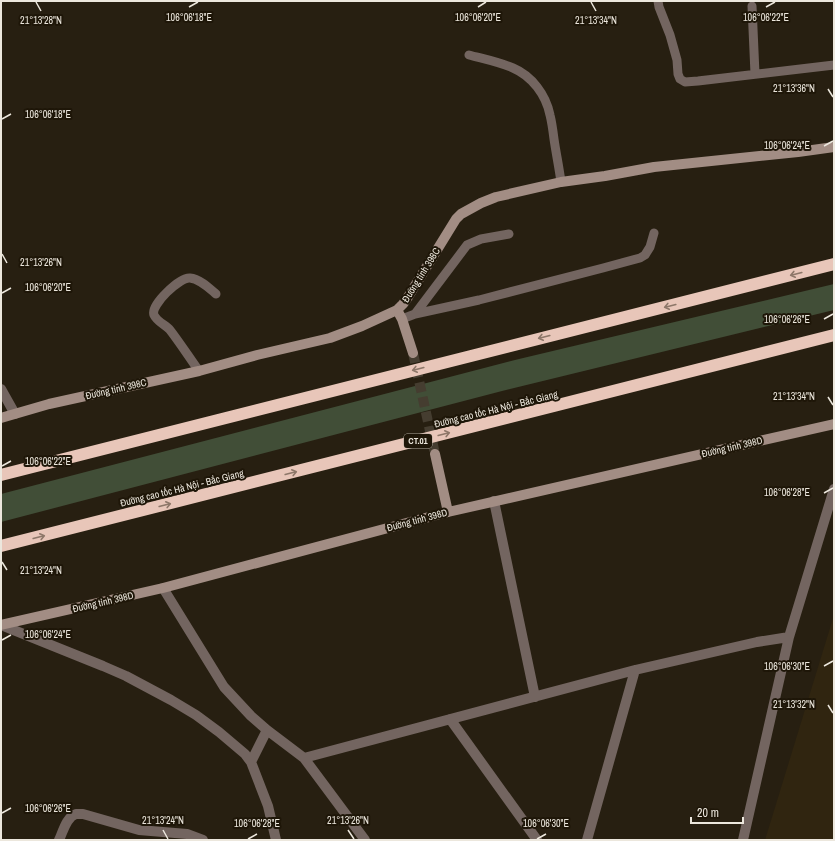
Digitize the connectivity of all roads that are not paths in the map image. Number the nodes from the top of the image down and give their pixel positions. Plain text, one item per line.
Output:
1 (658, 1) edge
2 (752, 6) dead end
3 (469, 56) dead end
4 (834, 65) edge
5 (755, 74) junction
6 (834, 147) edge
7 (561, 182) junction
8 (654, 233) dead end
9 (509, 234) dead end
10 (834, 264) edge
11 (216, 294) dead end
12 (400, 314) junction
13 (415, 314) junction
14 (834, 335) edge
15 (413, 353) tunnel mouth
16 (199, 371) junction
17 (1, 389) edge
18 (15, 414) junction
19 (1, 418) edge
20 (834, 424) edge
21 (435, 454) tunnel mouth
22 (1, 475) edge
23 (834, 490) edge
24 (494, 501) junction
25 (448, 512) junction
26 (1, 546) edge
27 (163, 588) junction
28 (1, 625) edge
29 (789, 637) junction
30 (635, 670) junction
31 (535, 697) junction
32 (450, 719) junction
33 (267, 730) junction
34 (304, 758) junction
35 (251, 762) junction
36 (59, 840) edge
37 (203, 840) edge
38 (276, 840) edge
39 (365, 840) edge
40 (537, 840) edge
41 (587, 840) edge
42 (743, 840) edge

1 - 5 lane
2 - 5 lane
3 - 7 lane
4 - 5 lane
6 - 7 main road, Đường tỉnh 398C
7 - 12 main road, Đường tỉnh 398C
8 - 13 lane
9 - 13 lane
10 -> 22 highway
11 - 16 lane
12 - 13 lane
12 - 15 main road
12 - 16 main road, Đường tỉnh 398C
26 -> 14 highway, Đường cao tốc Hà Nội - Bắc Giang / CT.01
16 - 18 main road, Đường tỉnh 398C
17 - 18 street
18 - 19 main road, Đường tỉnh 398C
20 - 24 main road, Đường tỉnh 398D
21 - 25 main road
23 - 29 street
24 - 25 main road, Đường tỉnh 398D
24 - 31 street
25 - 27 main road, Đường tỉnh 398D
27 - 28 main road, Đường tỉnh 398D
27 - 33 street
28 - 35 street
29 - 30 street
29 - 42 street
30 - 31 street
30 - 41 street
31 - 32 street
32 - 34 street
32 - 40 street
33 - 34 street
33 - 35 street
34 - 39 street
35 - 38 street
36 - 37 street

